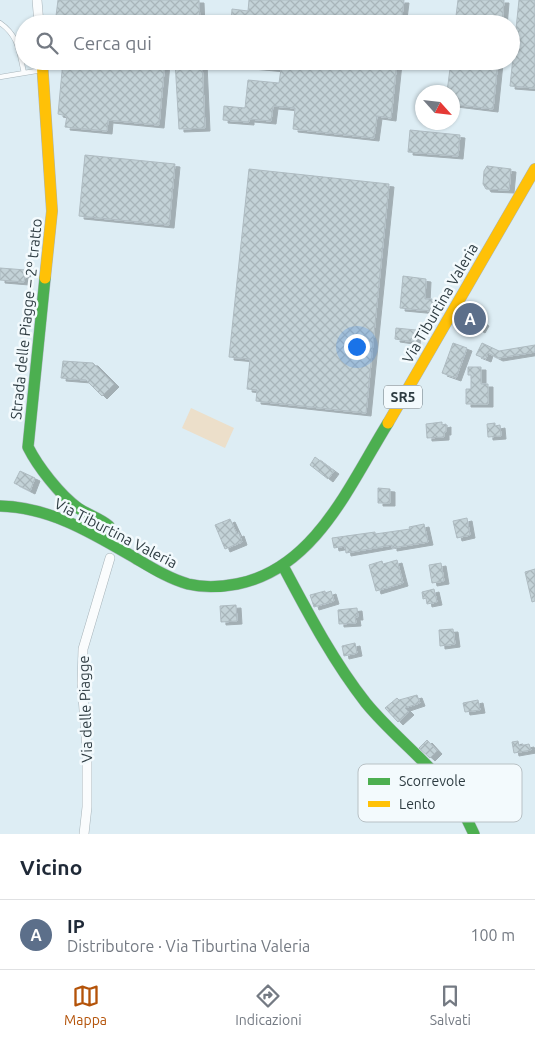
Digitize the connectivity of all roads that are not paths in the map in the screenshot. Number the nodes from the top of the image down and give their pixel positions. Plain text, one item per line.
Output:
1 (37, 0) edge
2 (38, 15) edge
3 (0, 23) edge
4 (15, 37) edge
5 (23, 70) edge
6 (32, 70) edge
7 (42, 70) edge
8 (24, 73) junction
9 (0, 77) edge
10 (535, 169) edge
11 (0, 506) edge
12 (111, 544) junction
13 (110, 558) dead end
14 (283, 566) junction
15 (425, 764) edge
16 (468, 822) edge
17 (84, 834) edge
18 (474, 834) edge

1 - 2 street
3 - 4 lane
5 - 8 lane
6 - 8 lane
7 - 12 street, Strada delle Piagge – 2º tratto
8 - 9 lane
10 - 14 street, Via Tiburtina Valeria / SR5
11 - 12 street, Via Tiburtina Valeria / SR5
12 - 14 street, Via Tiburtina Valeria / SR5
13 - 17 street, Via delle Piagge
14 - 15 street
16 - 18 street

